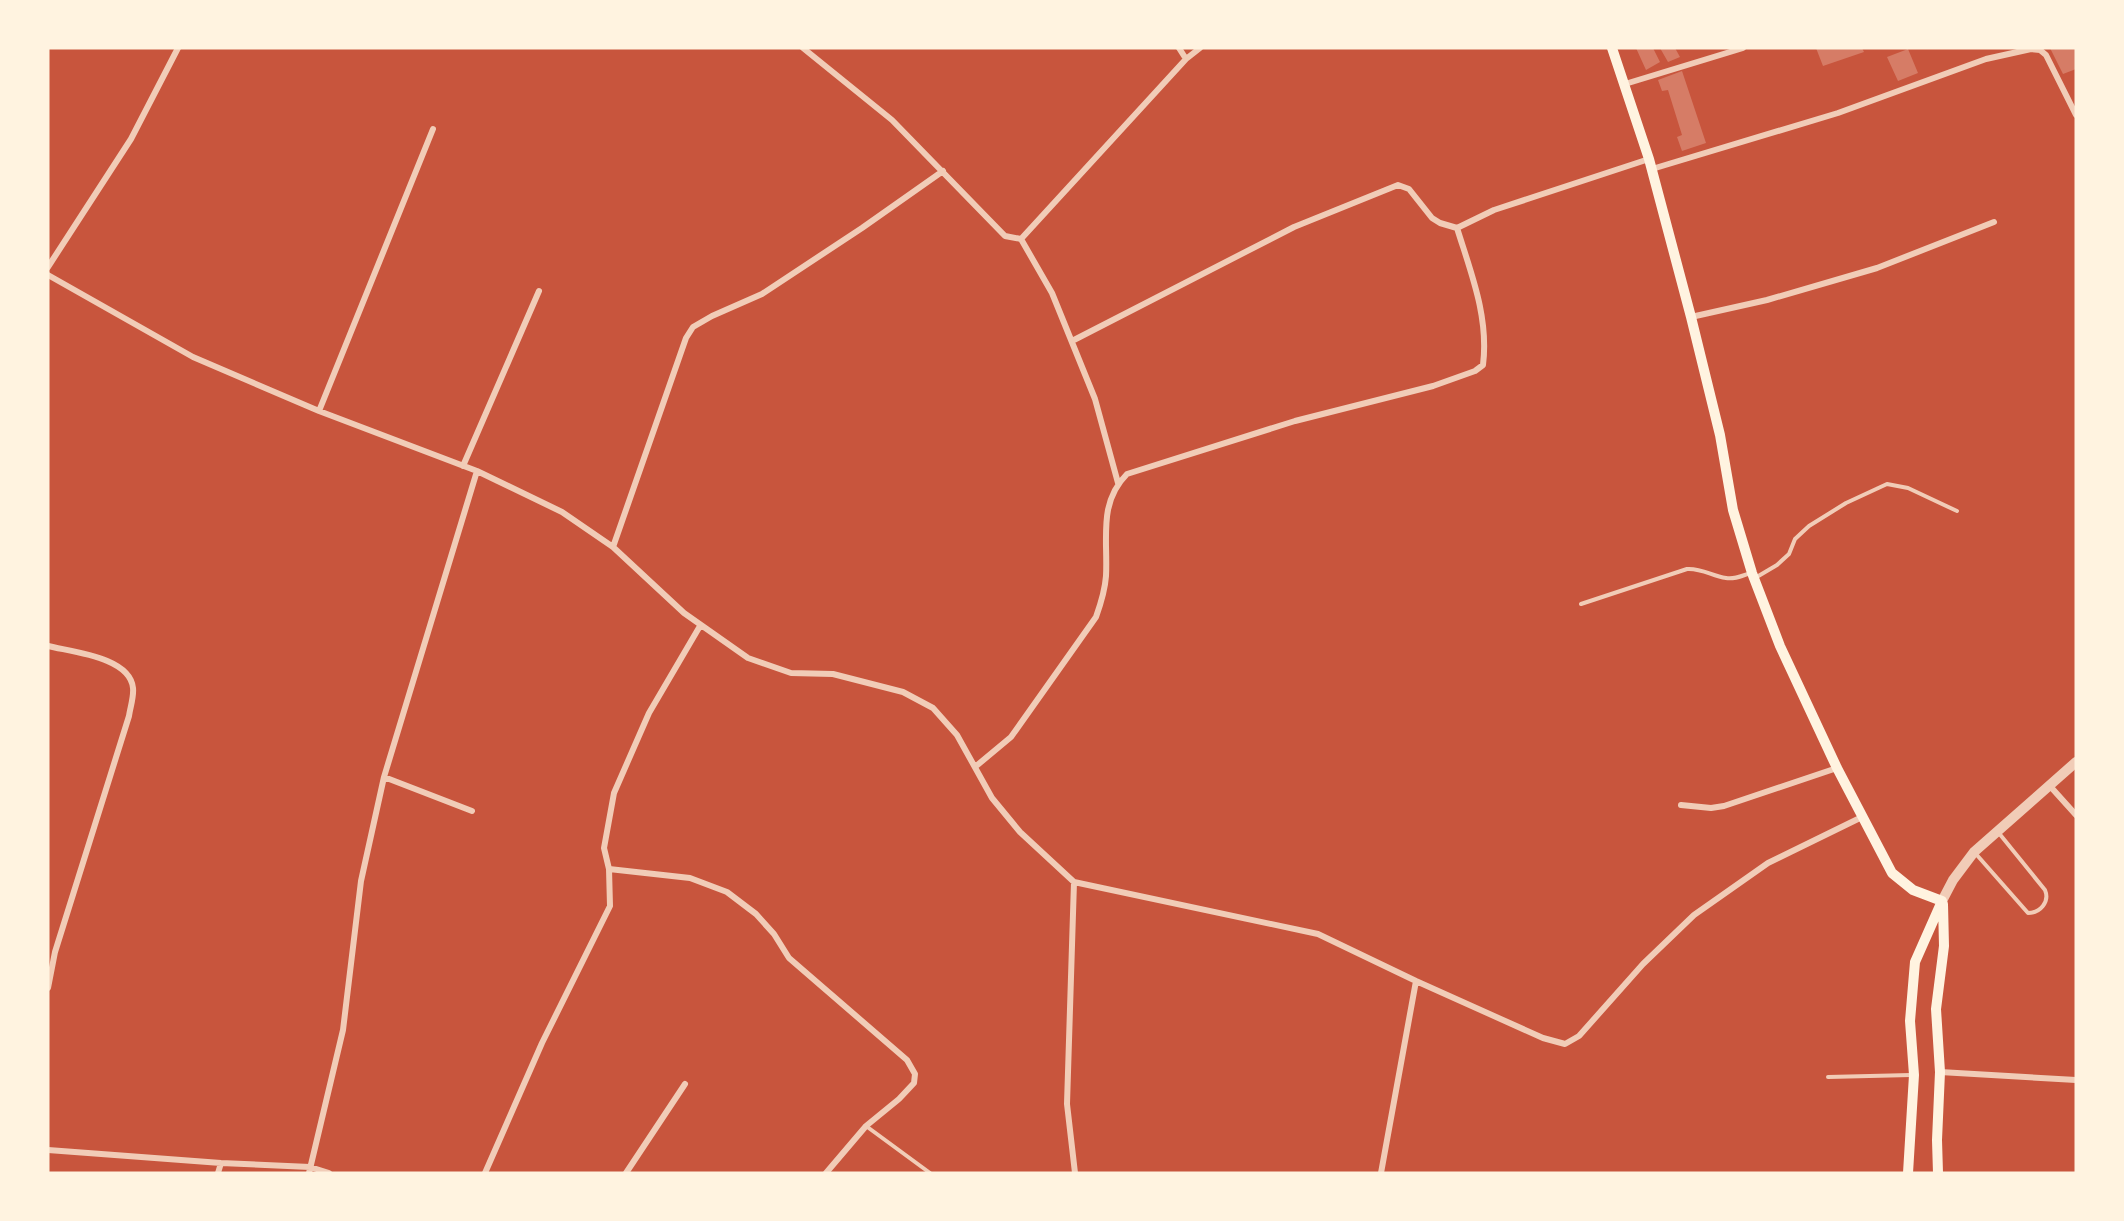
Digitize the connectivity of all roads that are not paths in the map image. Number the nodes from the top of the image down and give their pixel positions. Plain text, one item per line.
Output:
1 (178, 48) edge
2 (803, 48) edge
3 (1179, 48) edge
4 (1200, 48) edge
5 (1612, 48) edge
6 (1743, 48) edge
7 (1186, 59) junction
8 (1625, 84) junction
9 (2076, 97) edge
10 (2069, 101) junction
11 (2076, 115) edge
12 (433, 129) dead end
13 (1651, 164) junction
14 (943, 171) junction
15 (1994, 222) dead end
16 (1457, 228) junction
17 (1021, 239) junction
18 (48, 267) edge
19 (48, 275) edge
20 (539, 291) dead end
21 (1691, 317) junction
22 (1072, 341) junction
23 (319, 411) junction
24 (463, 466) junction
25 (477, 471) junction
26 (1118, 483) junction
27 (1957, 511) dead end
28 (613, 547) junction
29 (1753, 575) junction
30 (1581, 604) dead end
31 (700, 626) junction
32 (48, 646) edge
33 (2076, 762) edge
34 (975, 767) junction
35 (1837, 768) junction
36 (384, 777) junction
37 (2049, 785) junction
38 (1681, 805) dead end
39 (472, 811) dead end
40 (2076, 815) edge
41 (1862, 817) junction
42 (1998, 831) junction
43 (1974, 852) junction
44 (609, 869) junction
45 (1074, 882) junction
46 (1942, 901) junction
47 (1416, 981) junction
48 (48, 988) edge
49 (1940, 1072) junction
50 (1914, 1076) junction
51 (1828, 1077) dead end
52 (2076, 1080) edge
53 (685, 1084) dead end
54 (866, 1126) junction
55 (48, 1150) edge
56 (221, 1163) junction
57 (310, 1170) edge
58 (218, 1173) edge
59 (329, 1173) edge
60 (485, 1173) edge
61 (626, 1173) edge
62 (826, 1173) edge
63 (930, 1173) edge
64 (1075, 1173) edge
65 (1382, 1173) edge
66 (1908, 1173) edge
67 (1938, 1173) edge

1 - 18 street
2 - 14 street
3 - 7 street
4 - 7 street
5 - 8 main road
6 - 8 street
7 - 17 street
8 - 13 main road
9 - 10 street
10 - 11 street
10 - 13 street
12 - 23 street
13 - 16 street
13 - 21 main road
14 - 17 street
14 - 28 street
15 - 21 street
16 - 22 street
16 - 26 street
17 - 22 street
19 - 23 street
20 - 24 street
21 - 29 main road
22 - 26 street
23 - 24 street
24 - 25 street
25 - 28 street
25 - 36 street
26 - 34 street
27 - 29 lane
28 - 31 street
29 - 30 lane
29 - 35 main road
31 - 34 street
31 - 44 street
32 - 48 street
33 - 37 street
34 - 45 street
35 - 38 street
35 - 41 main road
36 - 39 street
36 - 57 street
37 - 40 street
37 - 42 street
41 - 46 main road
41 - 47 street
42 - 43 street
42 - 43 lane
43 - 46 street
44 - 54 street
44 - 60 street
45 - 47 street
45 - 64 street
46 - 49 main road
46 - 50 main road
47 - 65 street
49 - 52 street
49 - 67 main road
50 - 51 lane
50 - 66 main road
53 - 61 street
54 - 62 street
54 - 63 lane
55 - 56 street
56 - 57 street
56 - 58 street
57 - 59 street

